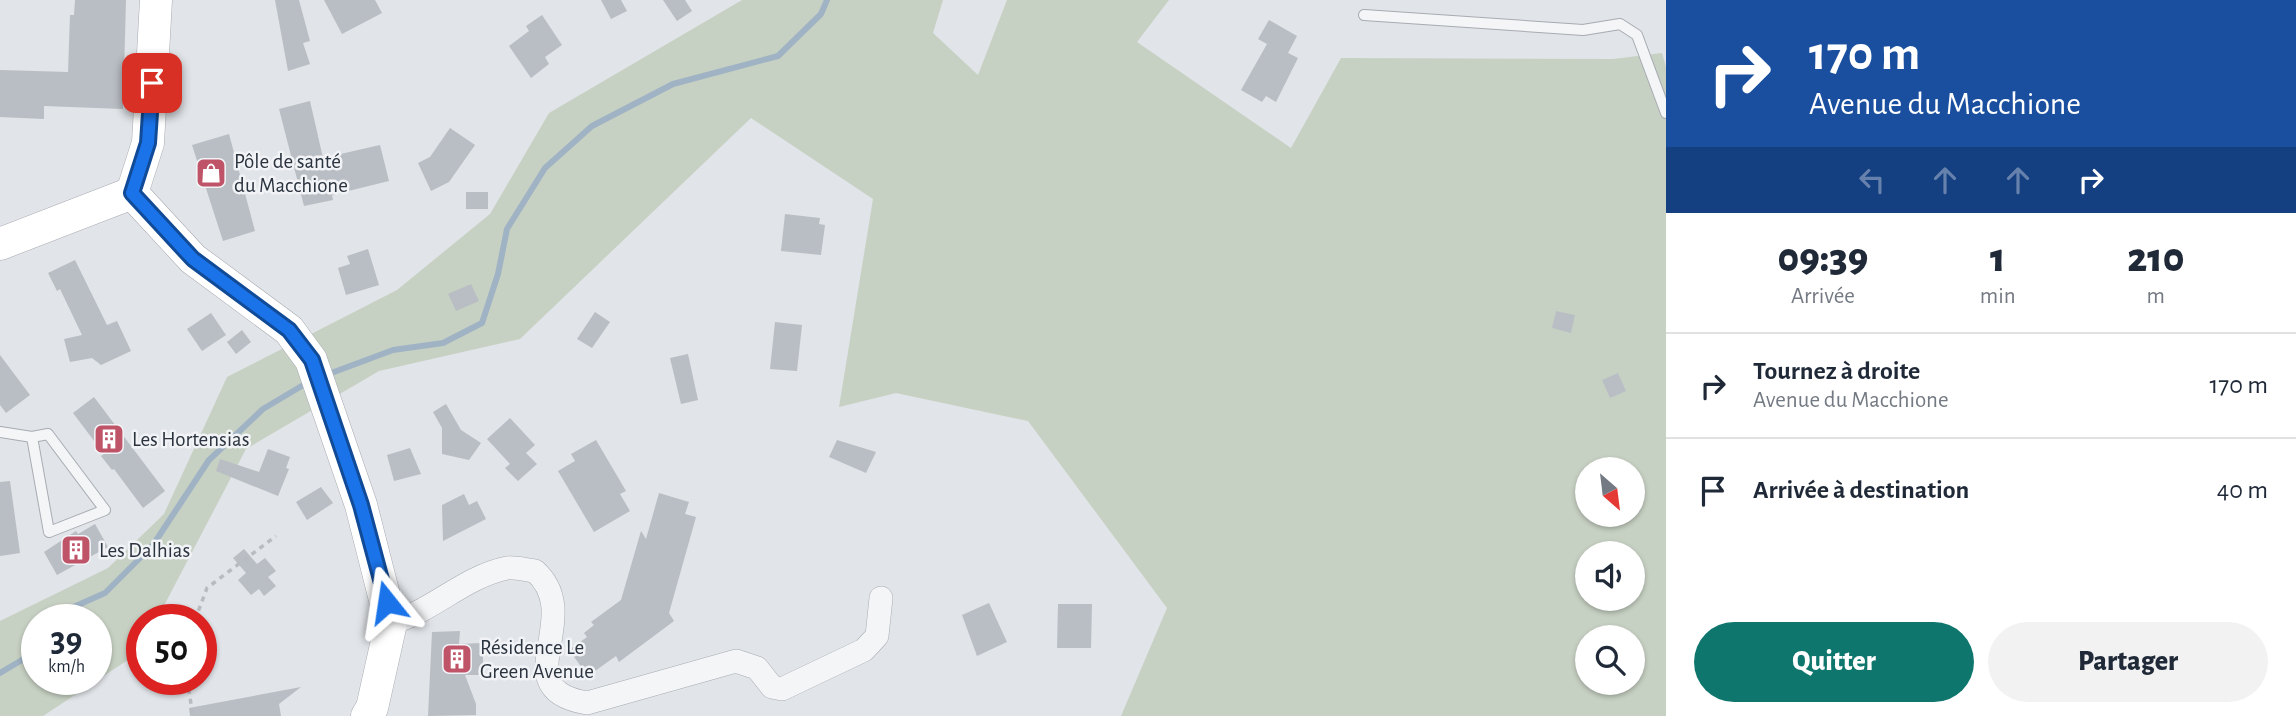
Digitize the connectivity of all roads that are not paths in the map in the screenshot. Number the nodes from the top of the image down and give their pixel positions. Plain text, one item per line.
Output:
1 (156, 0) edge
2 (1364, 15) dead end
3 (1666, 113) edge
4 (132, 193) junction
5 (0, 244) edge
6 (0, 432) edge
7 (32, 437) junction
8 (881, 598) dead end
9 (391, 623) junction
10 (367, 716) edge

1 - 4 main road
2 - 3 lane
4 - 5 main road
4 - 9 main road
6 - 7 lane
7 - 7 lane
8 - 9 street
9 - 10 main road

